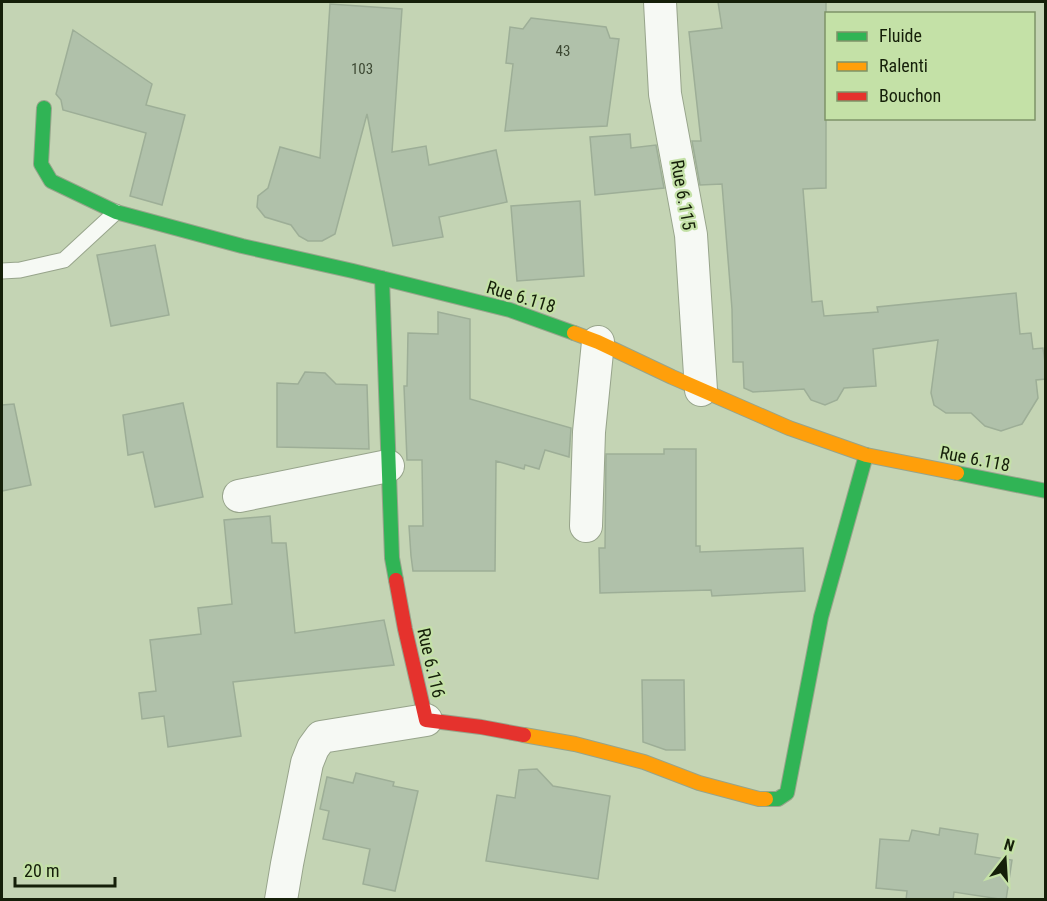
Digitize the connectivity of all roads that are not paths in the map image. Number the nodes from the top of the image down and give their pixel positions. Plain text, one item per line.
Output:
1 (660, 2) edge
2 (44, 108) dead end
3 (116, 212) junction
4 (2, 271) edge
5 (382, 278) junction
6 (598, 342) junction
7 (702, 390) junction
8 (866, 455) junction
9 (387, 466) junction
10 (1046, 491) edge
11 (239, 496) dead end
12 (586, 526) dead end
13 (426, 720) junction
14 (282, 900) edge

1 - 7 street, Rue 6.115
2 - 3 street, Rue 6.118
3 - 4 lane
3 - 5 street, Rue 6.118
5 - 6 street, Rue 6.118
5 - 9 street, Rue 6.116
6 - 7 street, Rue 6.118
6 - 12 street
7 - 8 street, Rue 6.118
8 - 10 street, Rue 6.118
8 - 13 street, Rue 6.116
9 - 11 street
9 - 13 street, Rue 6.116
13 - 14 street

